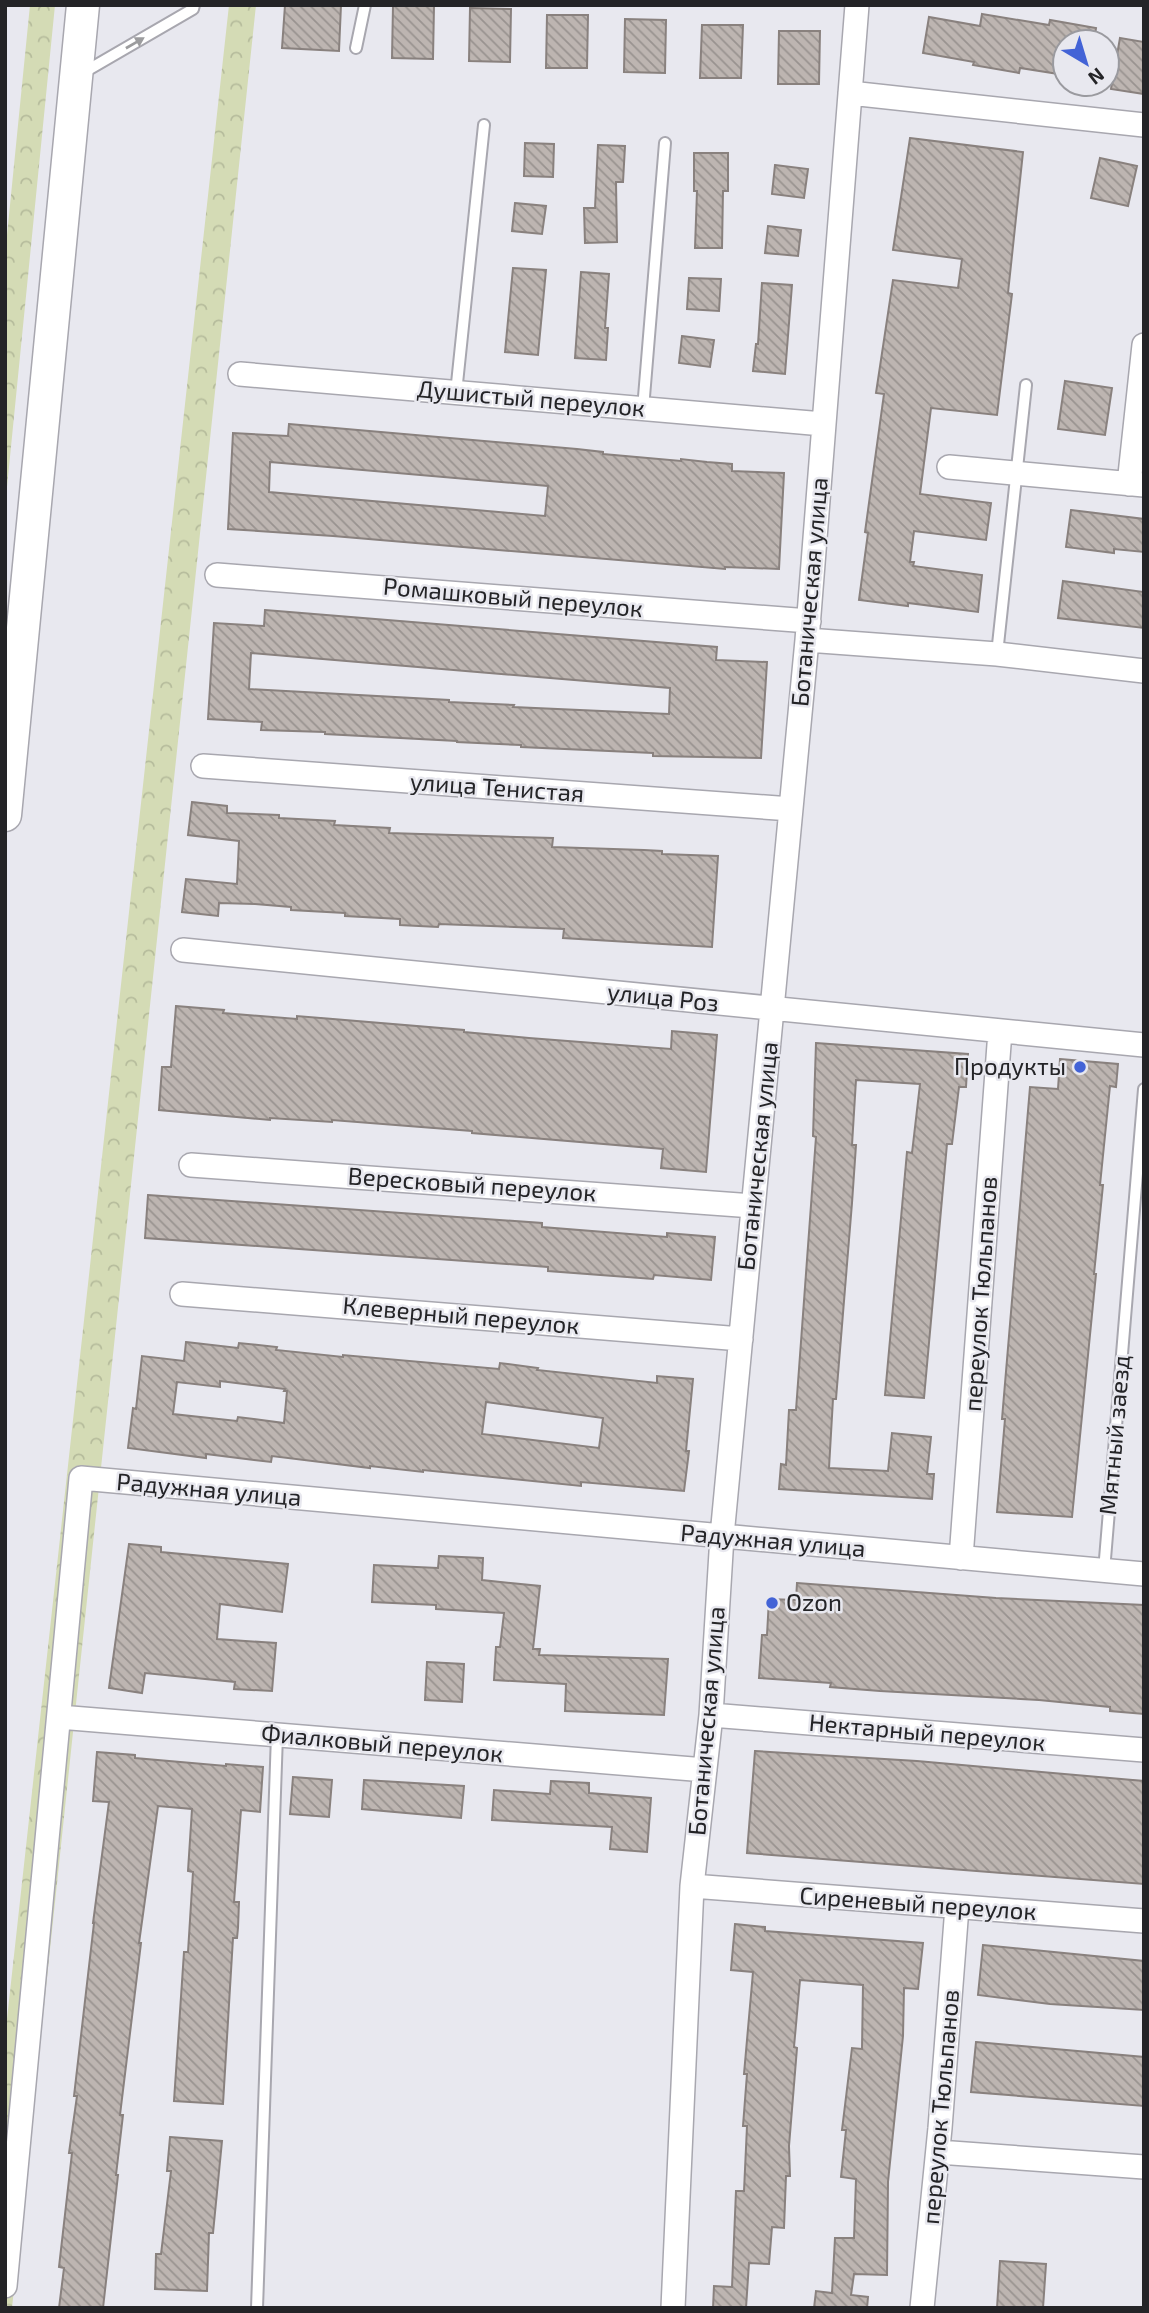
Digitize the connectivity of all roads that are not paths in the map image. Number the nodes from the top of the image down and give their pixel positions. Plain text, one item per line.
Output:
1 (83, 5) edge
2 (194, 5) edge
3 (365, 5) edge
4 (857, 5) edge
5 (356, 48) dead end
6 (76, 77) junction
7 (850, 93) junction
8 (484, 125) dead end
9 (1144, 125) edge
10 (665, 142) dead end
11 (1144, 345) edge
12 (240, 374) dead end
13 (1026, 385) dead end
14 (456, 393) junction
15 (643, 409) junction
16 (823, 424) junction
17 (949, 467) dead end
18 (1016, 472) junction
19 (1136, 485) edge
20 (217, 575) dead end
21 (808, 631) junction
22 (997, 654) junction
23 (1144, 671) edge
24 (203, 766) dead end
25 (791, 809) junction
26 (5, 815) edge
27 (183, 950) dead end
28 (773, 1008) junction
29 (1000, 1031) junction
30 (1144, 1045) edge
31 (1144, 1089) edge
32 (191, 1165) dead end
33 (753, 1206) junction
34 (182, 1294) dead end
35 (741, 1339) junction
36 (722, 1536) junction
37 (961, 1558) junction
38 (1104, 1571) junction
39 (1144, 1574) edge
40 (711, 1716) junction
41 (59, 1717) junction
42 (277, 1735) junction
43 (1144, 1750) edge
44 (705, 1770) junction
45 (692, 1886) junction
46 (957, 1907) junction
47 (1144, 1921) edge
48 (938, 2152) junction
49 (1144, 2167) edge
50 (5, 2286) edge
51 (257, 2308) edge
52 (673, 2308) edge
53 (922, 2308) edge

1 - 6 street
6 -> 2 lane
3 - 5 lane
4 - 7 street, Ботаническая улица
6 - 26 street
7 - 9 street
7 - 16 street, Ботаническая улица
8 - 14 lane
10 - 15 lane
11 - 19 street
12 - 14 street, Душистый переулок
13 - 18 lane
14 - 15 street, Душистый переулок
15 - 16 street, Душистый переулок
16 - 21 street, Ботаническая улица
17 - 18 street
18 - 19 street
18 - 22 lane
20 - 21 street, Ромашковый переулок
21 - 22 street, Ромашковый переулок
21 - 25 street, Ботаническая улица
22 - 23 street, Ромашковый переулок
24 - 25 street, улица Тенистая
25 - 28 street, Ботаническая улица
27 - 28 street, улица Роз
28 - 29 street, улица Роз
28 - 33 street, Ботаническая улица
29 - 30 street, улица Роз
29 - 37 street, переулок Тюльпанов
31 - 38 lane, Мятный заезд
32 - 33 street, Вересковый переулок
33 - 35 street, Ботаническая улица
34 - 35 street, Клеверный переулок
35 - 36 street, Ботаническая улица
36 - 37 street, Радужная улица
36 - 40 street, Ботаническая улица
36 - 41 street, Радужная улица
37 - 38 street, Радужная улица
38 - 39 street, Радужная улица
40 - 43 street, Нектарный переулок
40 - 44 street, Ботаническая улица
41 - 42 street, Фиалковый переулок
41 - 50 street, Радужная улица
42 - 44 street, Фиалковый переулок
42 - 51 lane
44 - 45 street, Ботаническая улица
45 - 46 street, Сиреневый переулок
45 - 52 street, Ботаническая улица
46 - 47 street, Сиреневый переулок
46 - 48 street, переулок Тюльпанов
48 - 49 street
48 - 53 street, переулок Тюльпанов

